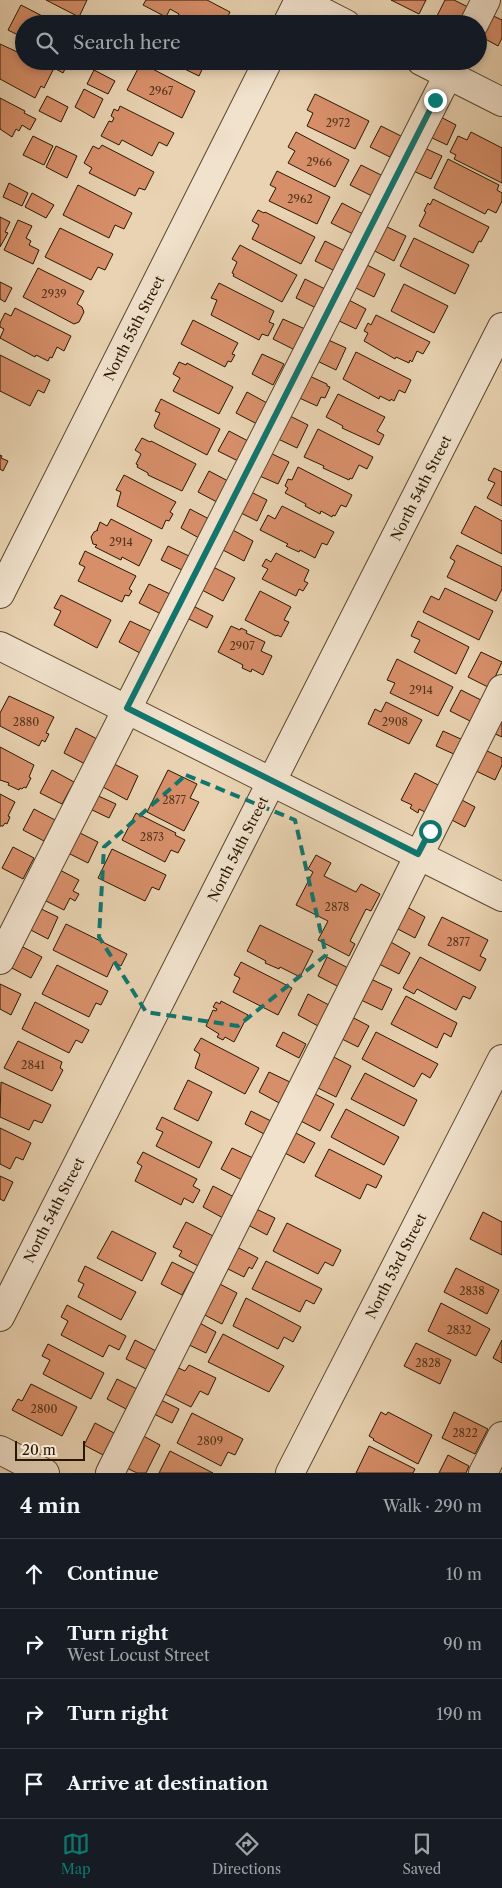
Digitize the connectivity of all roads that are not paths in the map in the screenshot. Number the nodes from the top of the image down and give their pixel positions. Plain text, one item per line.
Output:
1 (299, 0) edge
2 (486, 0) edge
3 (292, 15) edge
4 (328, 15) edge
5 (478, 15) edge
6 (263, 70) edge
7 (451, 70) edge
8 (455, 70) edge
9 (502, 102) edge
10 (502, 327) edge
11 (0, 594) edge
12 (0, 646) edge
13 (502, 689) edge
14 (127, 708) junction
15 (272, 782) junction
16 (418, 854) junction
17 (502, 897) edge
18 (0, 960) edge
19 (502, 1059) edge
20 (0, 1317) edge
21 (502, 1436) edge
22 (0, 1450) edge
23 (45, 1473) edge
24 (110, 1473) edge
25 (290, 1473) edge
26 (483, 1473) edge

1 - 3 street
1 - 4 street
2 - 5 street
6 - 11 street, North 55th Street
7 - 14 street
8 - 9 street
10 - 15 street, North 54th Street
12 - 14 street
13 - 16 street
14 - 15 street
14 - 18 street
15 - 16 street
15 - 20 street, North 54th Street
16 - 17 street
16 - 24 street
19 - 25 street, North 53rd Street
21 - 26 street
22 - 23 street

